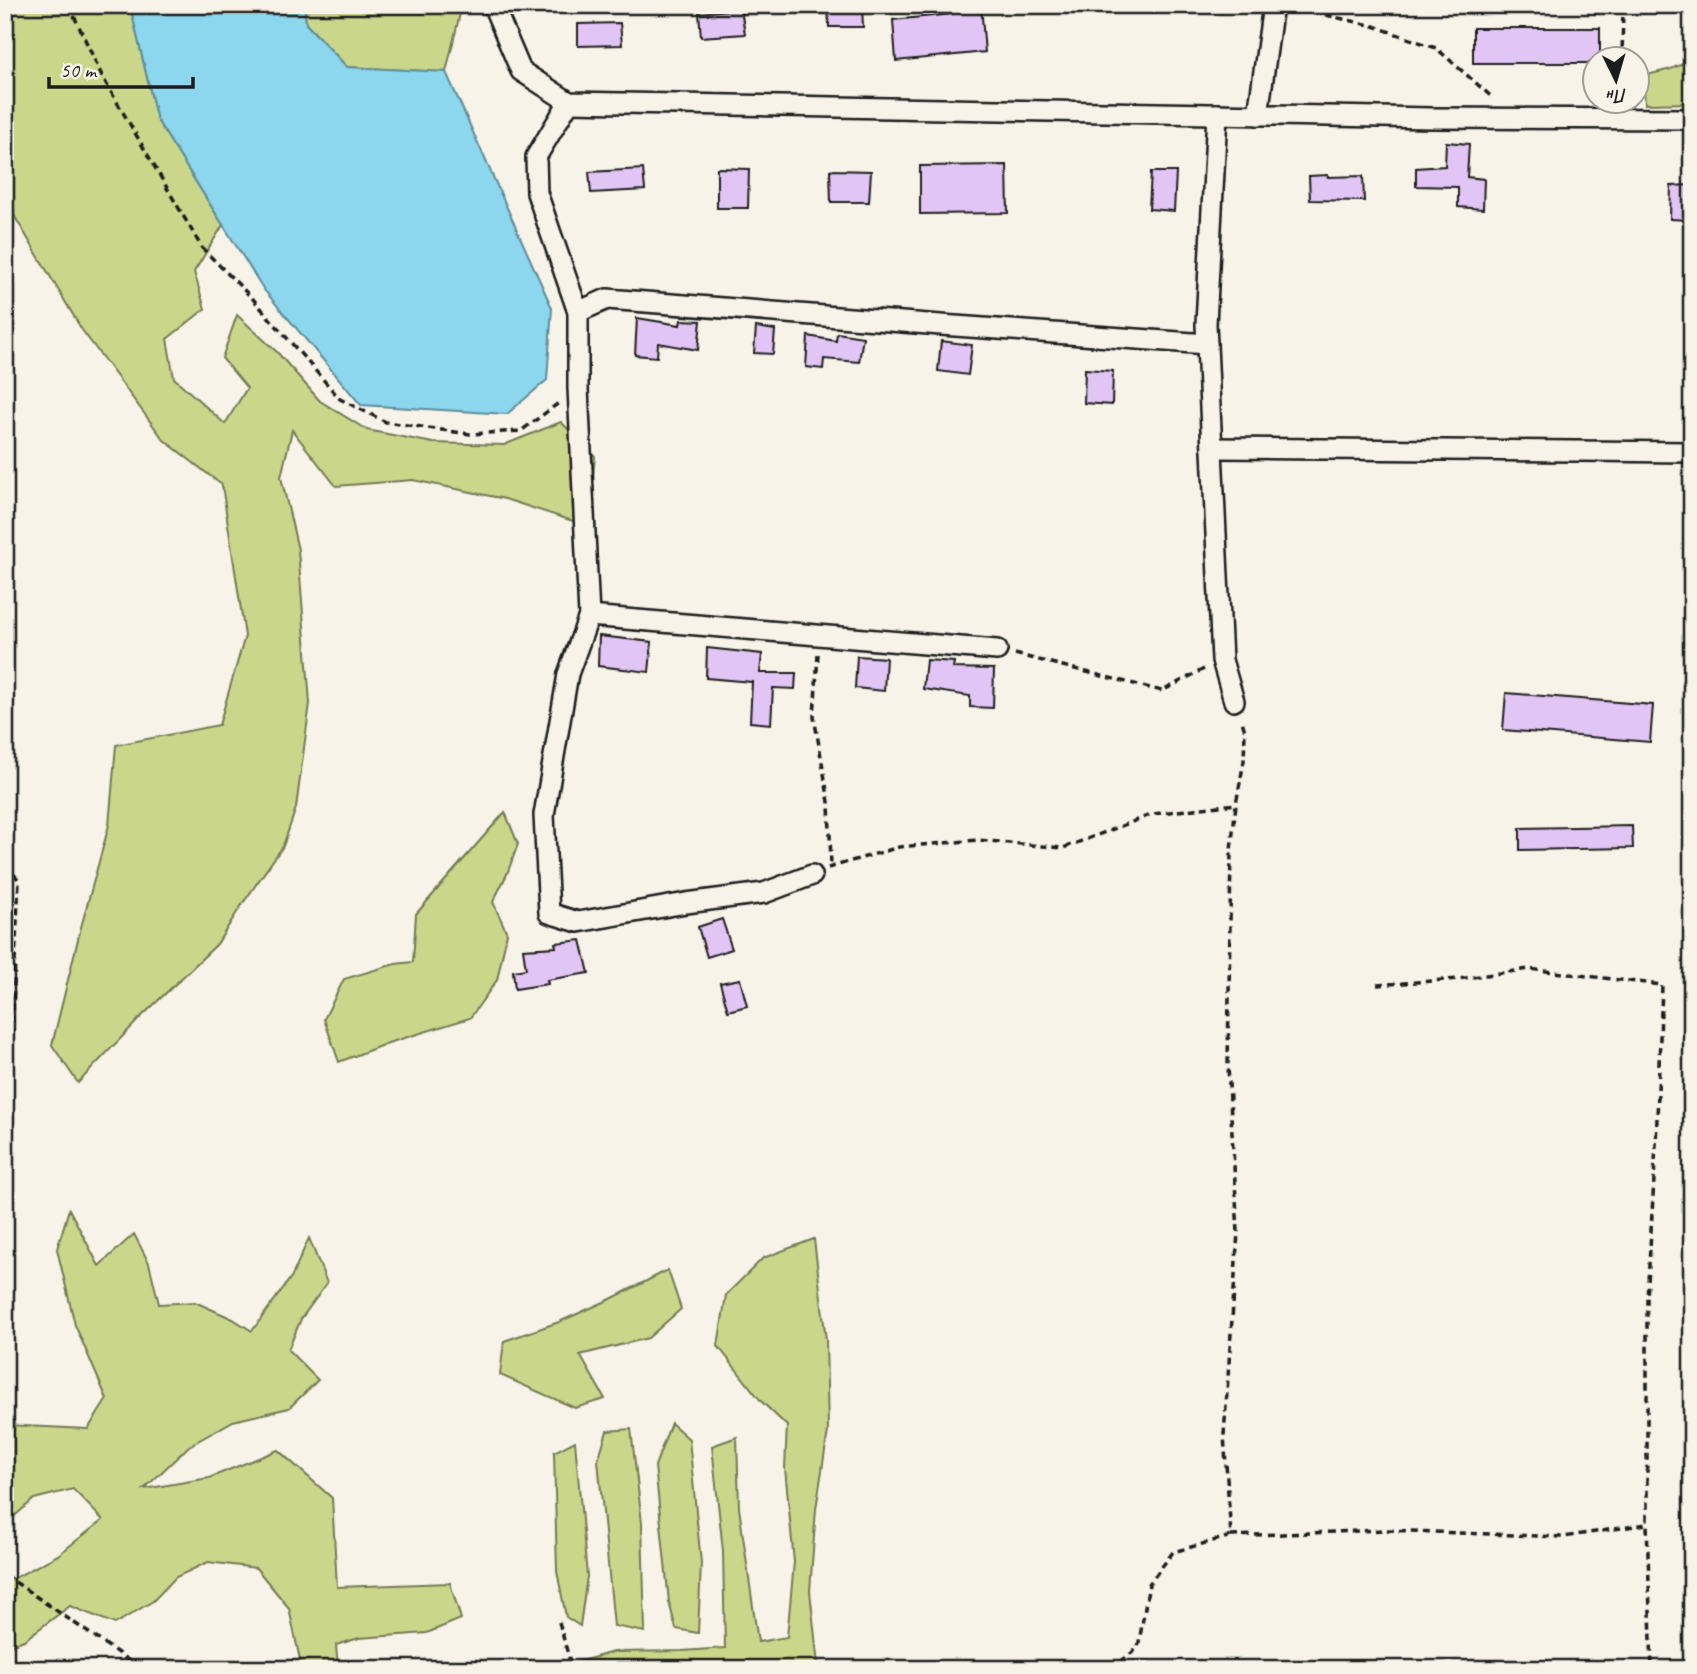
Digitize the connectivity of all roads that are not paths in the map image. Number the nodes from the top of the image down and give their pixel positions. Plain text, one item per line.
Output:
1 (493, 5) edge
2 (1273, 5) edge
3 (569, 102) junction
4 (1217, 114) junction
5 (1258, 115) junction
6 (1692, 119) edge
7 (578, 312) junction
8 (1207, 344) junction
9 (1212, 448) junction
10 (1692, 452) edge
11 (589, 616) junction
12 (997, 650) road end
13 (1234, 701) road end
14 (812, 875) road end

1 - 3 street
2 - 5 street
3 - 4 street
3 - 7 street
4 - 5 street
4 - 8 street
5 - 6 street
7 - 8 street
7 - 11 street
8 - 9 street
9 - 10 street
9 - 13 street
11 - 12 street
11 - 14 street

